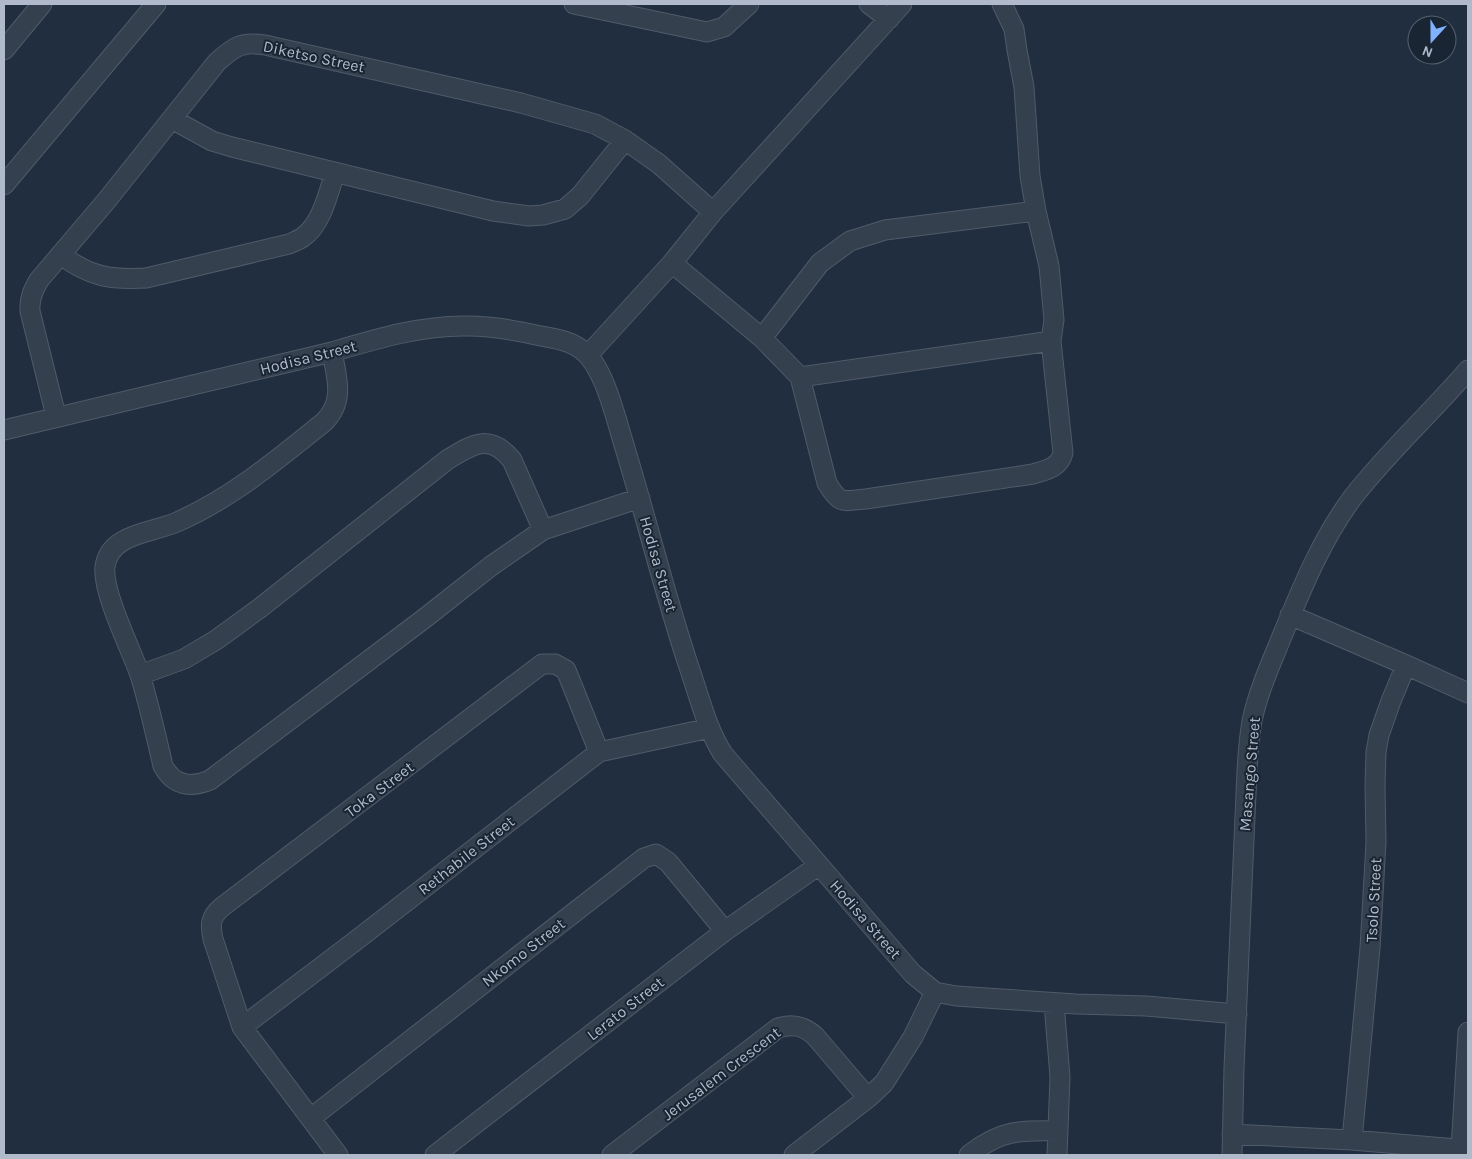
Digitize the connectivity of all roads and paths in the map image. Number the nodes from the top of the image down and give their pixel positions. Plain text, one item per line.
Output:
1 (42, 4) edge
2 (156, 4) edge
3 (574, 4) edge
4 (749, 4) edge
5 (869, 4) edge
6 (902, 4) edge
7 (1002, 4) edge
8 (889, 19) junction
9 (5, 46) edge
10 (172, 119) junction
11 (625, 140) junction
12 (335, 173) junction
13 (4, 185) edge
14 (1036, 211) junction
15 (713, 212) junction
16 (61, 255) junction
17 (672, 262) junction
18 (762, 338) junction
19 (1051, 341) junction
20 (332, 352) junction
21 (588, 355) junction
22 (1468, 370) edge
23 (800, 377) junction
24 (56, 416) junction
25 (4, 430) edge
26 (640, 498) junction
27 (543, 530) junction
28 (1290, 615) junction
29 (1406, 664) junction
30 (140, 675) junction
31 (1468, 693) edge
32 (710, 728) junction
33 (599, 752) junction
34 (819, 865) junction
35 (725, 931) junction
36 (935, 992) junction
37 (1054, 1002) junction
38 (1237, 1014) junction
39 (242, 1027) junction
40 (1468, 1032) edge
41 (868, 1098) junction
42 (311, 1118) junction
43 (1058, 1131) junction
44 (1232, 1134) junction
45 (1352, 1140) junction
46 (1465, 1149) edge
47 (338, 1155) edge
48 (435, 1155) edge
49 (612, 1155) edge
50 (794, 1155) edge
51 (969, 1155) edge
52 (1057, 1155) edge
53 (1232, 1155) edge

1 - 9 street
2 - 13 street
3 - 4 street
5 - 8 street
6 - 8 street
7 - 14 street
8 - 15 street
10 - 11 street, Diketso Street
10 - 12 street
10 - 16 street, Diketso Street
11 - 12 street
11 - 15 street, Diketso Street
12 - 16 street
14 - 18 street
14 - 19 street
15 - 17 street
16 - 24 street, Diketso Street
17 - 18 street
17 - 21 street
18 - 23 street
19 - 23 street
19 - 23 street
20 - 21 street, Hodisa Street
20 - 24 street, Hodisa Street
20 - 30 street
21 - 26 street, Hodisa Street
22 - 28 street, Masango Street
24 - 25 street, Hodisa Street
26 - 27 street
26 - 32 street, Hodisa Street
27 - 30 street
27 - 30 street
28 - 29 street
28 - 38 street, Masango Street
29 - 31 street
29 - 45 street, Tsolo Street
32 - 33 street, Rethabile Street
32 - 34 street, Hodisa Street
33 - 39 street, Rethabile Street
33 - 39 street, Toka Street
34 - 35 street, Lerato Street
34 - 36 street, Hodisa Street
35 - 42 street, Nkomo Street
35 - 48 street, Lerato Street
36 - 37 street, Hodisa Street
36 - 41 street
37 - 38 street, Hodisa Street
37 - 43 street
38 - 44 street, Masango Street
39 - 42 street
40 - 46 street
41 - 49 street, Jerusalem Crescent
41 - 50 street
42 - 47 street
43 - 51 street
43 - 52 street
44 - 45 street
44 - 53 street, Masango Street
45 - 46 street

